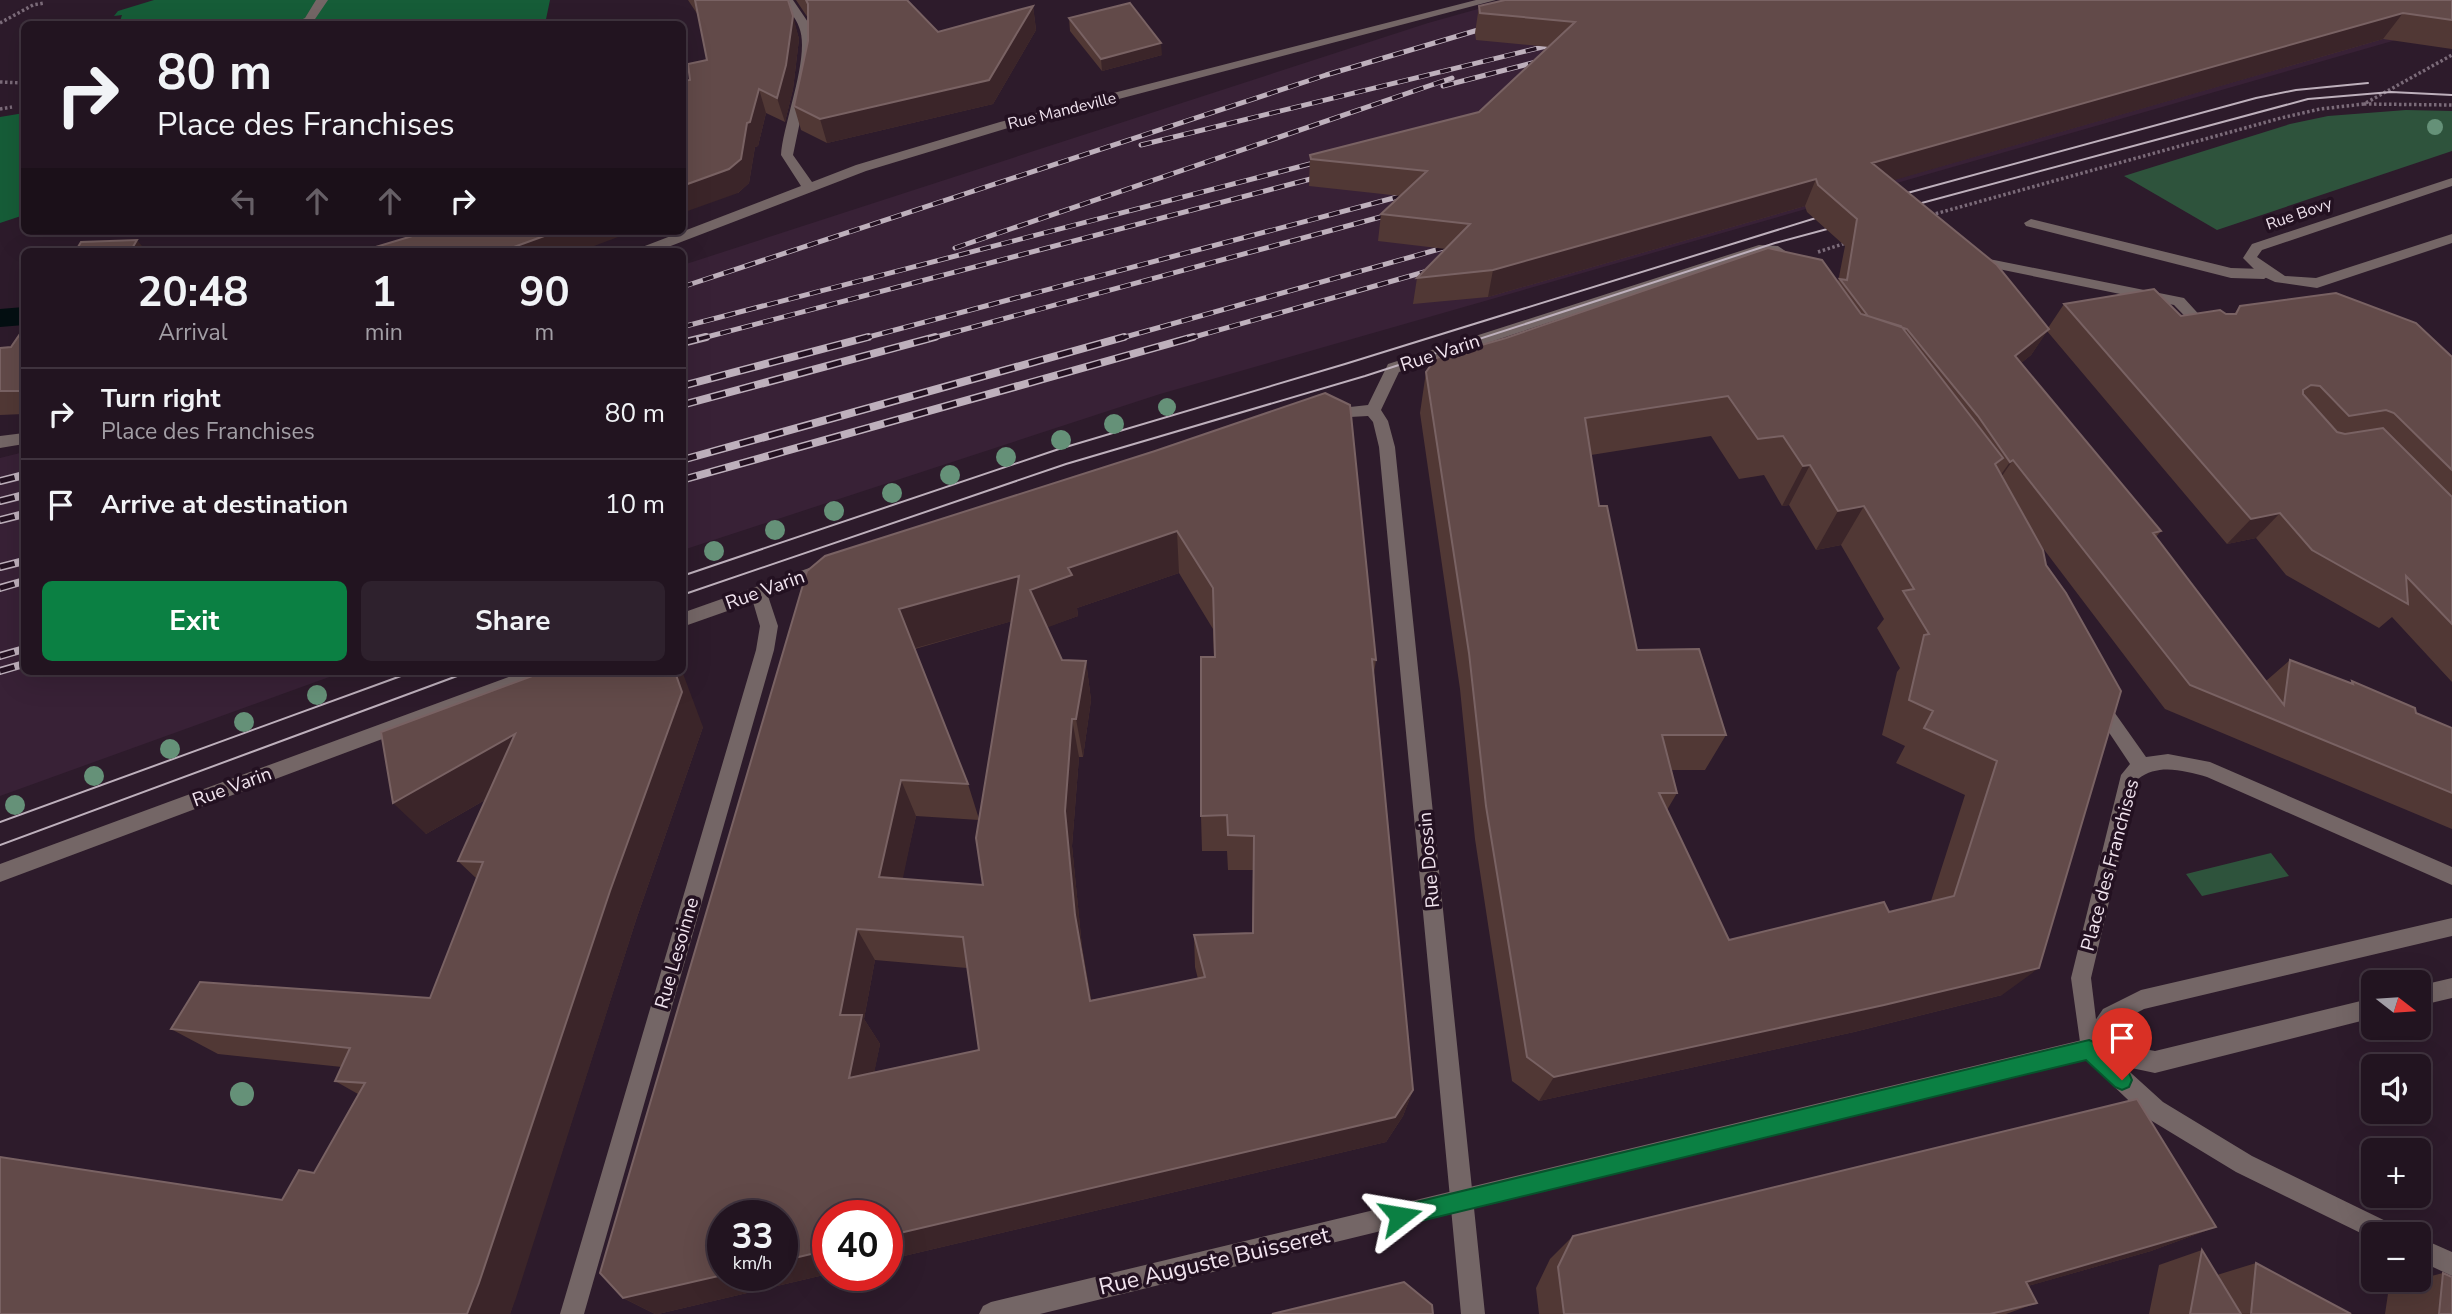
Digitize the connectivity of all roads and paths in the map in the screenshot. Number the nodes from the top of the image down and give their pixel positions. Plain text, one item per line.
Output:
1 (322, 0) edge
2 (787, 0) edge
3 (1490, 0) edge
4 (44, 3) dead end
5 (306, 21) edge
6 (0, 23) edge
7 (2452, 55) edge
8 (0, 82) edge
9 (21, 83) edge
10 (2364, 104) junction
11 (2452, 104) edge
12 (12, 107) dead end
13 (0, 109) edge
14 (2452, 182) edge
15 (809, 188) junction
16 (1929, 216) edge
17 (2031, 223) dead end
18 (2452, 239) edge
19 (1854, 240) edge
20 (652, 248) edge
21 (1966, 254) edge
22 (1795, 265) joint
23 (2264, 274) junction
24 (2210, 335) edge
25 (1372, 410) junction
26 (1315, 411) edge
27 (21, 439) edge
28 (0, 442) edge
29 (845, 562) edge
30 (758, 592) junction
31 (686, 619) edge
32 (534, 675) edge
33 (2086, 686) edge
34 (2141, 765) junction
35 (0, 873) edge
36 (2452, 876) edge
37 (2452, 927) edge
38 (2452, 988) edge
39 (2431, 993) edge
40 (2361, 1011) edge
41 (2089, 1049) junction
42 (1462, 1200) junction
43 (2363, 1222) edge
44 (2431, 1254) edge
45 (2452, 1264) edge
46 (572, 1314) edge
47 (991, 1314) edge
48 (1474, 1314) edge

1 - 5 street
2 - 15 street
3 - 15 street, Rue Mandeville
4 - 6 path
7 - 10 path
8 - 9 path
10 - 11 path
10 - 16 path
12 - 13 path
14 - 23 street, Rue Bovy
15 - 20 street, Rue Mandeville
17 - 23 street
18 - 23 street
19 - 22 path
21 - 24 street
22 - 25 street, Rue Varin
25 - 26 street
25 - 42 street, Rue Dossin
27 - 28 street
29 - 30 street, Rue Varin
30 - 31 street, Rue Varin
30 - 46 street, Rue Lesoinne
32 - 35 street, Rue Varin
33 - 34 street
34 - 36 street, Place des Franchises
34 - 41 street, Place des Franchises
37 - 41 street
38 - 39 street
40 - 41 street
41 - 42 street, Rue Auguste Buisseret
41 - 43 street
42 - 47 street, Rue Auguste Buisseret
42 - 48 street, Rue Dossin
44 - 45 street

